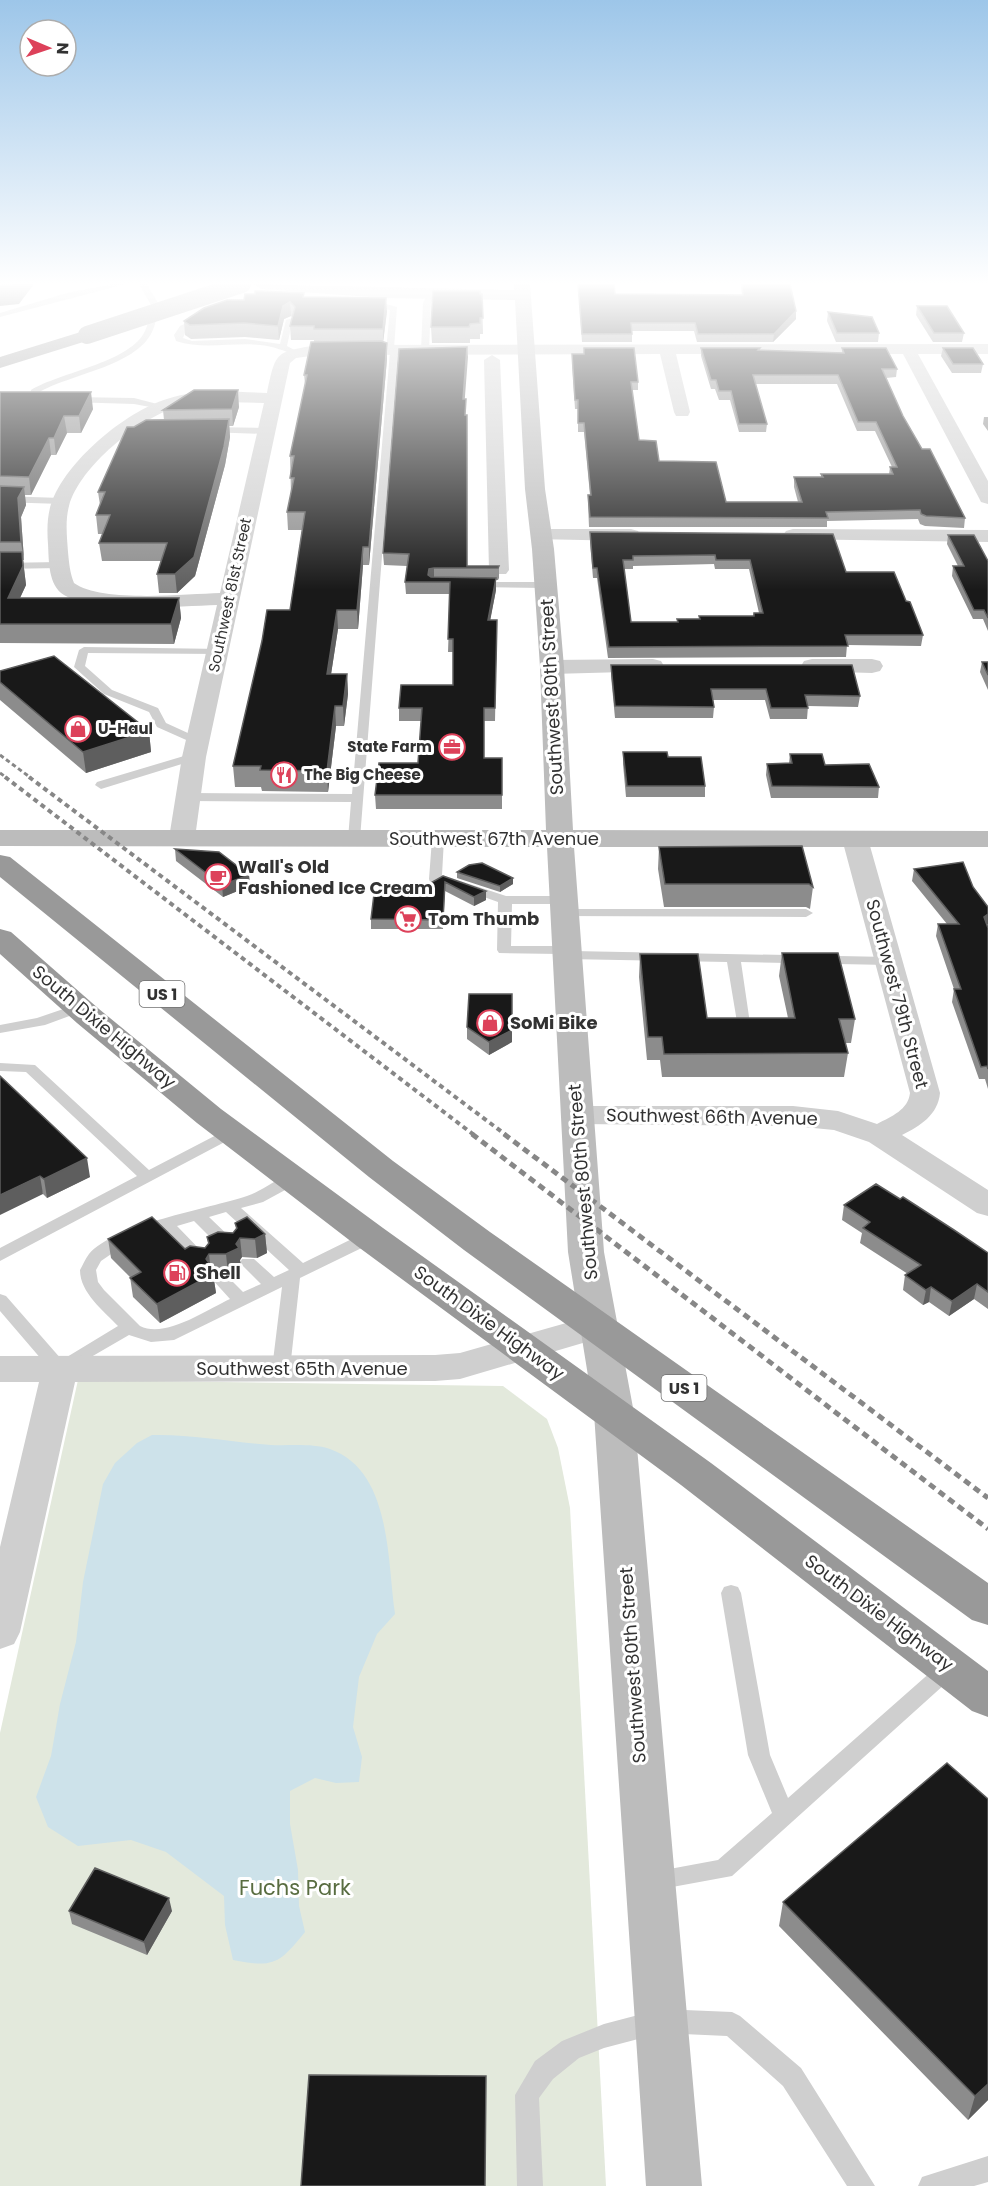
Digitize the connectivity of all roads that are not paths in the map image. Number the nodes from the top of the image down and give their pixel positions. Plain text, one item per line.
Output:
1 (44, 386) edge
2 (276, 386) edge
3 (389, 386) edge
4 (511, 386) edge
5 (511, 386) edge
6 (675, 386) edge
7 (927, 386) edge
8 (273, 398) junction
9 (161, 406) junction
10 (682, 412) dead end
11 (265, 431) junction
12 (204, 434) edge
13 (988, 498) edge
14 (0, 499) edge
15 (62, 501) junction
16 (653, 535) edge
17 (778, 535) edge
18 (988, 536) edge
19 (523, 546) junction
20 (60, 565) junction
21 (0, 566) edge
22 (499, 570) edge
23 (470, 585) edge
24 (545, 585) junction
25 (230, 599) junction
26 (219, 651) junction
27 (552, 666) junction
28 (672, 666) edge
29 (790, 666) edge
30 (872, 666) dead end
31 (195, 749) junction
32 (101, 785) dead end
33 (188, 796) junction
34 (357, 798) junction
35 (0, 838) edge
36 (182, 838) junction
37 (560, 838) junction
38 (354, 839) junction
39 (438, 839) junction
40 (855, 839) junction
41 (988, 839) edge
42 (0, 863) edge
43 (505, 900) junction
44 (563, 907) junction
45 (806, 913) dead end
46 (0, 938) edge
47 (566, 952) junction
48 (733, 958) junction
49 (889, 961) junction
50 (78, 1008) junction
51 (0, 1029) edge
52 (745, 1037) edge
53 (0, 1066) edge
54 (577, 1115) junction
55 (231, 1133) junction
56 (880, 1135) junction
57 (147, 1177) junction
58 (292, 1179) junction
59 (976, 1197) edge
60 (229, 1206) junction
61 (196, 1215) junction
62 (165, 1224) junction
63 (370, 1237) junction
64 (229, 1246) edge
65 (0, 1255) edge
66 (201, 1261) edge
67 (248, 1263) dead end
68 (297, 1274) junction
69 (219, 1278) dead end
70 (274, 1286) junction
71 (0, 1300) edge
72 (242, 1301) junction
73 (598, 1326) junction
74 (128, 1328) junction
75 (520, 1347) junction
76 (0, 1369) edge
77 (60, 1369) junction
78 (281, 1369) junction
79 (614, 1413) junction
80 (731, 1593) dead end
81 (988, 1607) edge
82 (0, 1632) edge
83 (950, 1667) junction
84 (988, 1697) edge
85 (784, 1816) junction
86 (650, 1881) junction
87 (661, 2021) junction
88 (988, 2169) edge
89 (530, 2186) edge
90 (674, 2186) edge
91 (862, 2186) edge
92 (931, 2186) edge

1 - 9 lane
2 - 8 street, Southwest 81st Street
3 - 34 lane
4 - 19 street, Southwest 80th Street
5 - 19 street
6 - 10 street
7 - 13 street
8 - 9 street
8 - 11 street, Southwest 81st Street
9 - 15 street
11 - 12 lane
11 - 25 street, Southwest 81st Street
14 - 15 lane
15 - 20 street
16 - 19 street
17 - 18 street
19 - 22 street
19 - 24 street, Southwest 80th Street
20 - 21 lane
20 - 25 street
23 - 24 lane
24 - 27 street, Southwest 80th Street
25 - 26 street, Southwest 81st Street
26 - 31 street, Southwest 81st Street
26 - 31 lane
27 - 28 street
27 - 37 street, Southwest 80th Street
29 - 30 street
31 - 32 lane
31 - 33 street, Southwest 81st Street
33 - 34 lane
33 - 36 street, Southwest 81st Street
34 - 38 lane
35 - 36 street, Southwest 67th Avenue
36 - 38 street, Southwest 67th Avenue
37 - 39 street, Southwest 67th Avenue
37 - 40 street, Southwest 67th Avenue
37 - 44 street, Southwest 80th Street
38 - 39 street, Southwest 67th Avenue
39 - 43 lane
40 - 41 street, Southwest 67th Avenue
40 - 49 street, Southwest 79th Street
42 - 73 highway, US 1
43 - 44 lane
43 - 47 lane
44 - 45 lane
44 - 47 street, Southwest 80th Street
46 - 50 highway, South Dixie Highway
47 - 48 lane
47 - 54 street, Southwest 80th Street
48 - 49 lane
48 - 52 lane
49 - 56 street, Southwest 79th Street
50 - 51 lane
50 - 55 highway, South Dixie Highway
53 - 57 lane
54 - 56 street, Southwest 66th Avenue
54 - 73 street, Southwest 80th Street
55 - 57 lane
55 - 58 highway, South Dixie Highway
56 - 59 street
57 - 65 lane
58 - 60 lane
58 - 63 highway, South Dixie Highway
60 - 61 lane
60 - 68 lane
61 - 62 lane
61 - 64 lane
62 - 66 lane
62 - 74 lane
63 - 68 lane
63 - 75 highway, South Dixie Highway
67 - 70 lane
68 - 70 lane
68 - 78 lane
69 - 72 lane
70 - 72 lane
71 - 77 lane
72 - 74 lane
73 - 75 street, Southwest 65th Avenue
73 - 79 street, Southwest 80th Street
73 - 81 highway, US 1
74 - 77 lane
75 - 78 street, Southwest 65th Avenue
75 - 79 highway, South Dixie Highway
76 - 77 street, Southwest 65th Avenue
77 - 78 street, Southwest 65th Avenue
77 - 82 street
79 - 83 highway, South Dixie Highway
79 - 86 street, Southwest 80th Street
80 - 85 lane
83 - 84 highway, South Dixie Highway
83 - 85 lane
85 - 86 lane
86 - 87 street, Southwest 80th Street
87 - 89 lane
87 - 90 street, Southwest 80th Street
87 - 91 lane
88 - 92 lane

